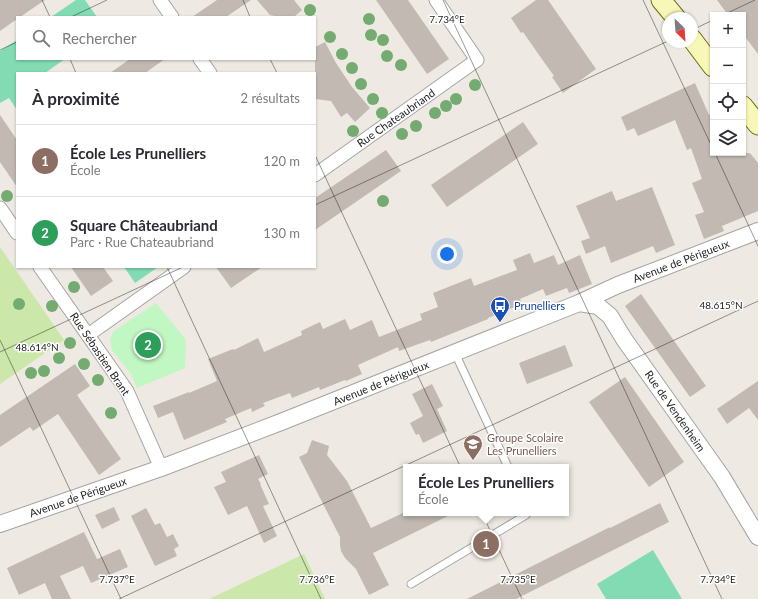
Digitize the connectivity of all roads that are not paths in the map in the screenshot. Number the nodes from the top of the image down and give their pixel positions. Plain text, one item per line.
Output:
1 (160, 0) edge
2 (436, 0) edge
3 (661, 0) edge
4 (671, 12) edge
5 (171, 16) edge
6 (698, 47) edge
7 (201, 60) edge
8 (710, 62) edge
9 (209, 72) edge
10 (746, 110) edge
11 (758, 125) edge
12 (316, 174) edge
13 (0, 208) edge
14 (758, 231) edge
15 (16, 232) edge
16 (41, 268) edge
17 (183, 268) edge
18 (579, 303) junction
19 (88, 335) junction
20 (455, 353) junction
21 (507, 464) edge
22 (161, 468) junction
23 (524, 516) edge
24 (0, 524) edge
25 (758, 537) edge
26 (411, 584) dead end

1 - 5 street
2 - 12 street, Rue Chateaubriand
3 - 4 main road
6 - 8 main road
7 - 9 street
10 - 11 main road
13 - 15 street
14 - 18 street, Avenue de Périgueux
16 - 19 street, Rue Sébastien Brant
17 - 19 street
18 - 20 street, Avenue de Périgueux
18 - 25 street, Rue de Vendenheim
19 - 22 street, Rue Sébastien Brant
20 - 21 lane
20 - 22 street, Avenue de Périgueux
22 - 24 street, Avenue de Périgueux
23 - 26 lane

